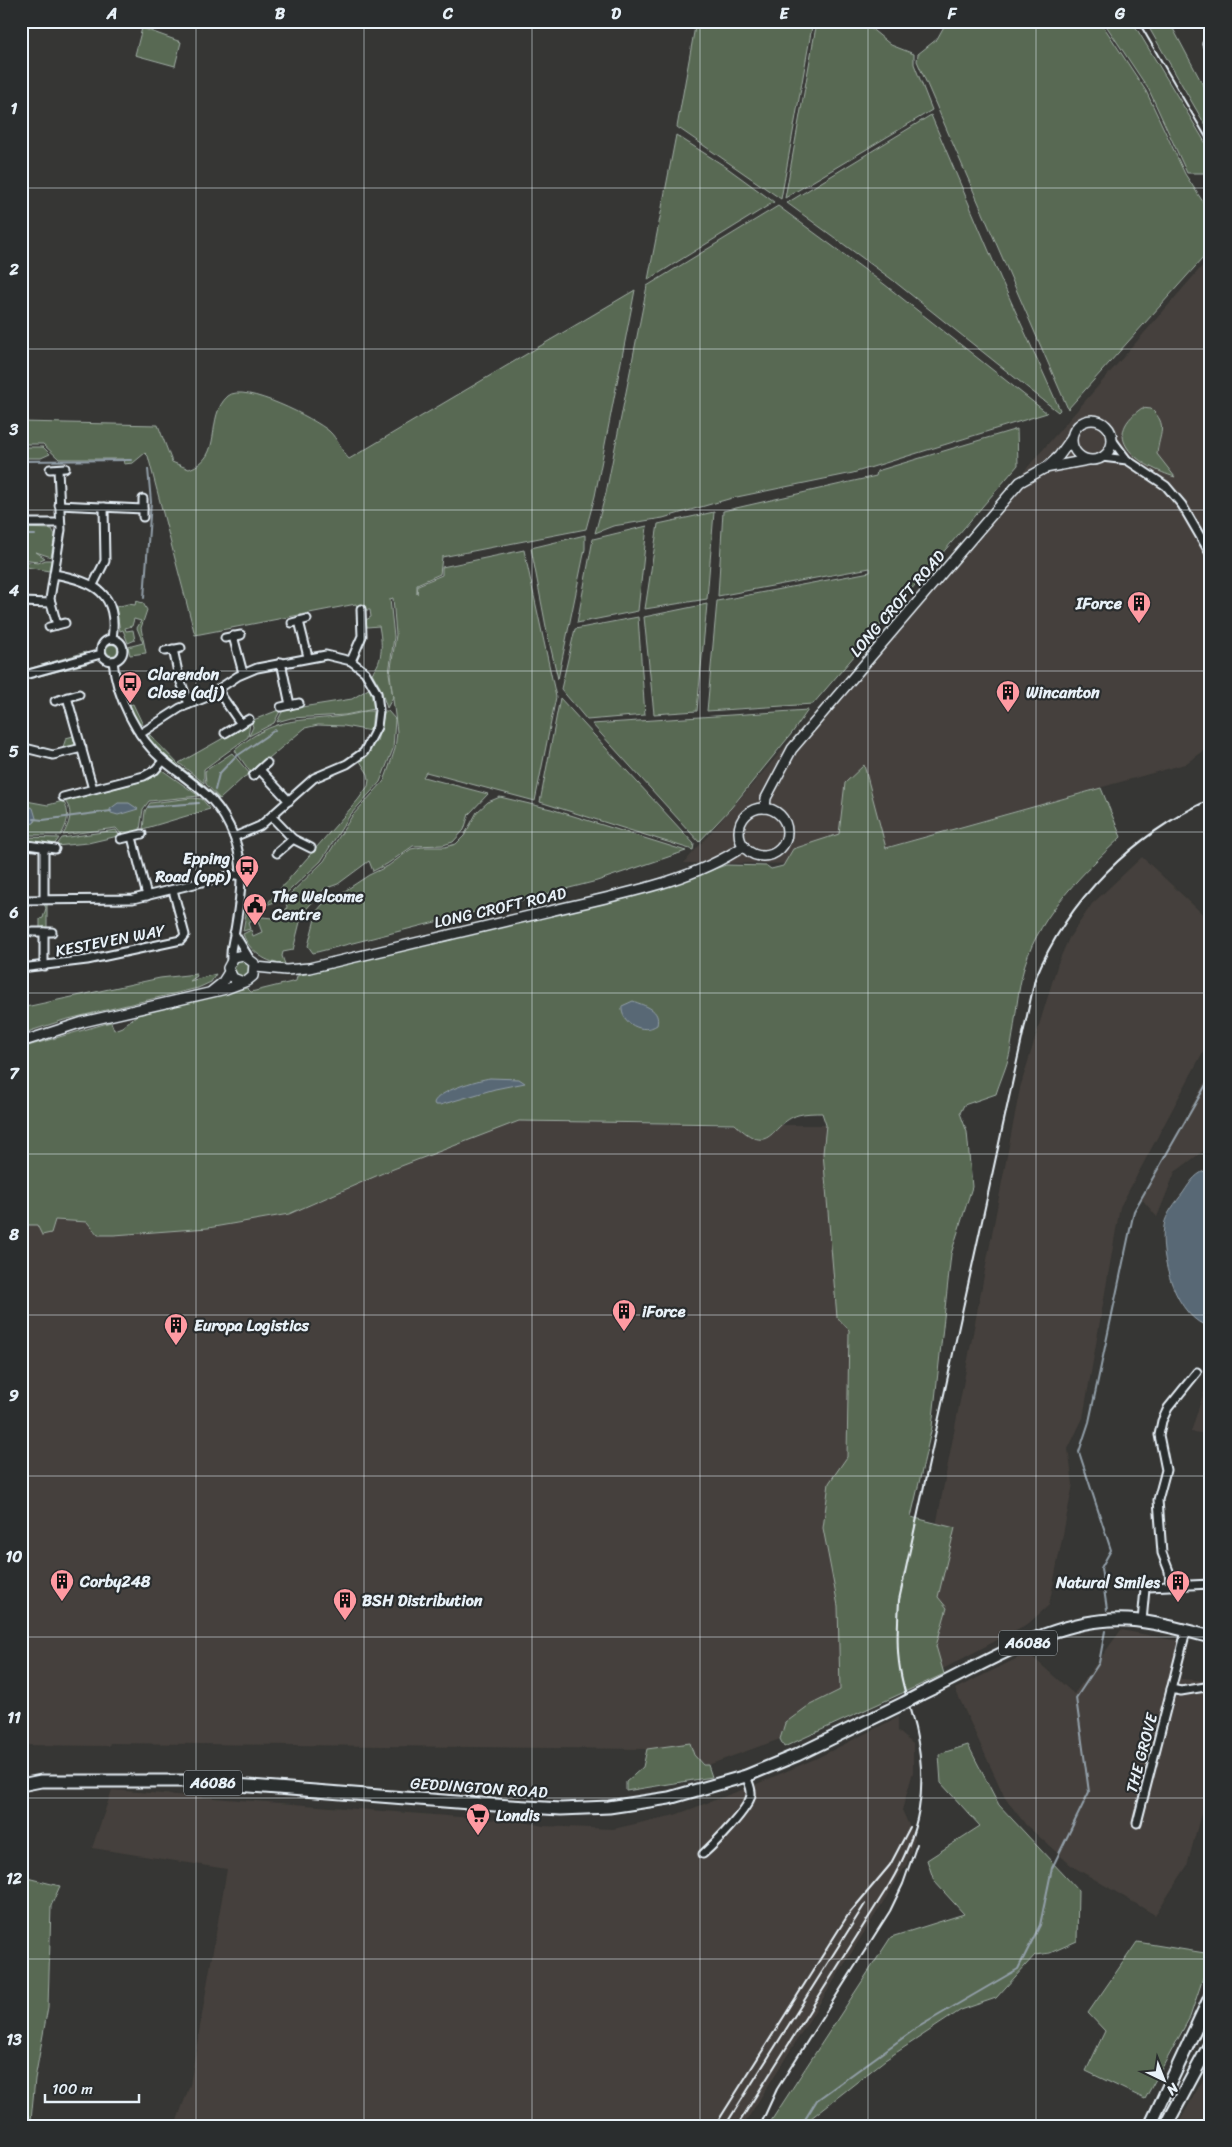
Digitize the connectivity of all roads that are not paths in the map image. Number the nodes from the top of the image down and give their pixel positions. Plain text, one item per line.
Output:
1 (1072, 438) junction
2 (1113, 441) junction
3 (1102, 457) junction
4 (1088, 460) junction
5 (1127, 460) junction
6 (1046, 468) junction
7 (58, 469) dead end
8 (143, 499) dead end
9 (59, 505) junction
10 (104, 507) junction
11 (21, 523) edge
12 (60, 523) junction
13 (1211, 555) edge
14 (54, 574) junction
15 (93, 585) junction
16 (21, 602) edge
17 (51, 603) junction
18 (364, 613) dead end
19 (300, 621) dead end
20 (49, 627) dead end
21 (241, 634) dead end
22 (112, 639) junction
23 (173, 649) dead end
24 (101, 654) junction
25 (308, 657) junction
26 (113, 661) junction
27 (351, 661) junction
28 (281, 662) junction
29 (243, 673) junction
30 (21, 676) edge
31 (218, 691) junction
32 (79, 694) dead end
33 (67, 697) junction
34 (54, 701) dead end
35 (299, 703) dead end
36 (189, 704) junction
37 (290, 705) junction
38 (282, 707) dead end
39 (249, 719) dead end
40 (241, 724) junction
41 (225, 733) dead end
42 (140, 734) junction
43 (21, 746) edge
44 (82, 748) junction
45 (163, 761) junction
46 (267, 763) dead end
47 (260, 770) junction
48 (254, 776) dead end
49 (93, 789) junction
50 (63, 797) dead end
51 (289, 801) junction
52 (766, 808) junction
53 (272, 817) junction
54 (142, 834) dead end
55 (132, 837) junction
56 (234, 837) junction
57 (121, 839) dead end
58 (293, 839) junction
59 (21, 844) edge
60 (744, 846) junction
61 (311, 848) dead end
62 (44, 849) junction
63 (55, 849) dead end
64 (277, 853) dead end
65 (242, 875) junction
66 (173, 890) junction
67 (147, 896) junction
68 (21, 900) edge
69 (44, 900) junction
70 (33, 932) dead end
71 (44, 932) junction
72 (52, 932) dead end
73 (234, 933) junction
74 (248, 956) junction
75 (231, 960) junction
76 (44, 966) junction
77 (256, 967) junction
78 (21, 968) edge
79 (229, 972) junction
80 (243, 982) junction
81 (212, 991) junction
82 (21, 1042) edge
83 (1198, 1372) dead end
84 (1170, 1584) junction
85 (1211, 1584) edge
86 (1142, 1621) junction
87 (1186, 1631) junction
88 (1211, 1637) edge
89 (1211, 1686) edge
90 (1171, 1690) junction
91 (746, 1776) junction
92 (21, 1778) edge
93 (33, 1782) junction
94 (21, 1785) edge
95 (1137, 1823) dead end
96 (703, 1854) dead end
97 (1211, 1995) edge
98 (1211, 2042) edge
99 (1150, 2126) edge
100 (1166, 2126) edge

1 - 2 street
1 - 4 street
1 - 6 street
2 - 3 street
2 - 5 street
3 - 4 street
3 - 5 street
4 - 6 street, LONG CROFT ROAD
5 - 13 street
6 - 52 street, LONG CROFT ROAD
7 - 9 street
8 - 10 street
9 - 10 street
9 - 12 street
10 - 15 street
11 - 12 street
12 - 14 street
14 - 15 street
14 - 17 street
15 - 22 street
16 - 17 street
17 - 20 street
18 - 27 street
19 - 25 street
21 - 29 street
22 - 24 street
22 - 26 street
23 - 36 street
24 - 26 street
24 - 30 street
25 - 27 street
25 - 28 street
26 - 42 street
27 - 51 street
28 - 29 street
28 - 37 street
29 - 31 street
31 - 36 street
31 - 40 street
32 - 33 street
33 - 34 street
33 - 44 street
35 - 37 street
36 - 42 street
37 - 38 street
39 - 40 street
40 - 41 street
42 - 45 street
43 - 44 street
44 - 49 street
45 - 49 street
45 - 56 street
46 - 47 street
47 - 48 street
47 - 51 street
49 - 50 street
51 - 53 street
52 - 60 street
52 - 60 street
53 - 56 street
53 - 58 street
54 - 55 street
55 - 57 street
55 - 67 street
56 - 65 street
58 - 61 street
58 - 64 street
59 - 62 street
60 - 77 street, LONG CROFT ROAD
62 - 63 street
62 - 69 street
65 - 66 street
65 - 73 street
66 - 67 street
66 - 76 street, KESTEVEN WAY
67 - 69 street
68 - 69 street
70 - 71 street
71 - 72 street
71 - 76 street
73 - 74 street
73 - 75 street
74 - 75 street
74 - 77 street
75 - 79 street
76 - 78 street, KESTEVEN WAY
77 - 80 street
79 - 80 street
79 - 81 street
80 - 81 street
81 - 82 street
83 - 84 street
84 - 85 street
84 - 86 street
86 - 87 main road, A6086
86 - 91 main road, GEDDINGTON ROAD / A6086, bridge
87 - 88 main road, A6086
87 - 90 street, THE GROVE
89 - 90 street
90 - 95 street, THE GROVE
91 - 93 main road, GEDDINGTON ROAD / A6086
91 - 96 street
92 - 93 main road, GEDDINGTON ROAD
93 - 94 main road, GEDDINGTON ROAD / A6086
97 - 99 main road
98 - 100 main road

